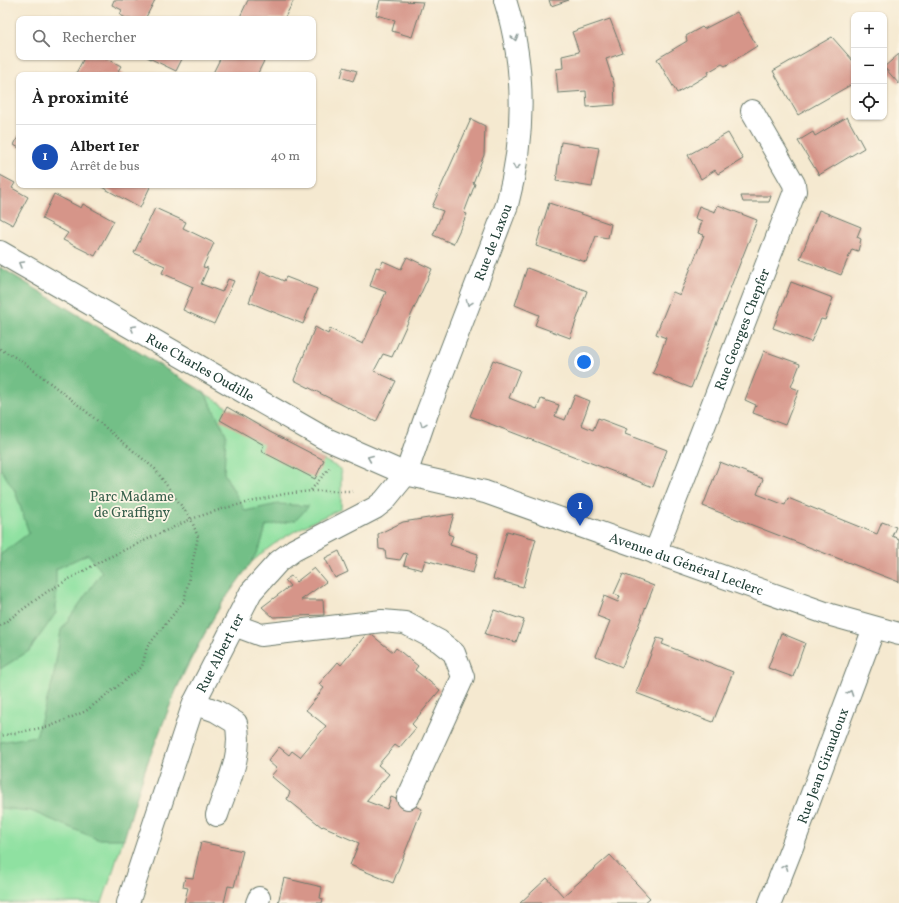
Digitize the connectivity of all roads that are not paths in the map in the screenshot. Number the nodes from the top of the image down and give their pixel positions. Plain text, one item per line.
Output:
1 (505, 0) edge
2 (752, 111) dead end
3 (0, 252) edge
4 (406, 474) junction
5 (655, 553) junction
6 (234, 625) junction
7 (874, 628) junction
8 (899, 634) edge
9 (194, 703) junction
10 (408, 798) dead end
11 (217, 815) dead end
12 (128, 903) edge
13 (770, 903) edge

1 -> 4 street, Rue de Laxou
2 - 5 street, Rue Georges Chepfer
4 -> 3 street, Rue Charles Oudille
4 - 5 street, Avenue du Général Leclerc
4 - 6 street, Rue Albert 1er
5 - 7 street, Avenue du Général Leclerc
6 - 9 street, Rue Albert 1er
6 - 10 street
7 - 8 street, Avenue du Général Leclerc
13 -> 7 street, Rue Jean Giraudoux
9 - 11 street
9 - 12 street, Rue Albert 1er

